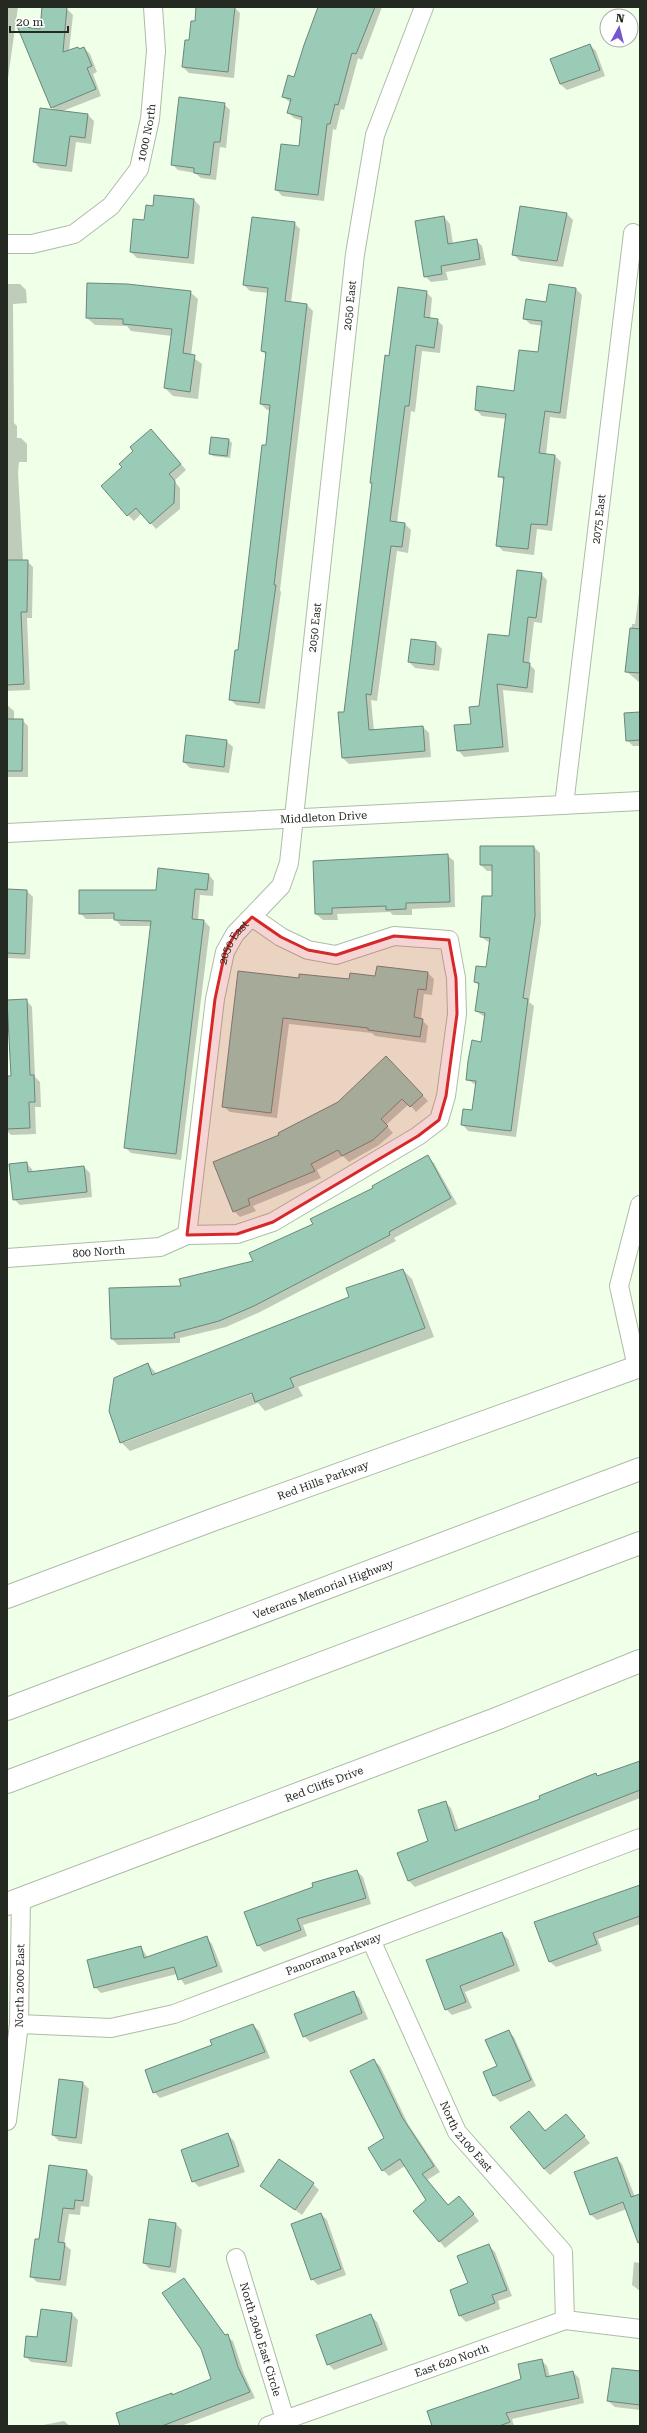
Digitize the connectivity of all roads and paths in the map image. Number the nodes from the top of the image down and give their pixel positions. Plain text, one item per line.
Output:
1 (153, 7) edge
2 (424, 7) edge
3 (633, 233) dead end
4 (7, 244) edge
5 (640, 801) edge
6 (564, 806) junction
7 (294, 820) junction
8 (7, 833) edge
9 (252, 917) junction
10 (640, 1205) edge
11 (187, 1235) junction
12 (7, 1258) edge
13 (638, 1367) edge
14 (640, 1469) edge
15 (640, 1543) edge
16 (7, 1597) edge
17 (640, 1661) edge
18 (7, 1709) edge
19 (7, 1782) edge
20 (640, 1838) edge
21 (14, 1901) edge
22 (371, 1940) junction
23 (18, 2024) junction
24 (7, 2121) edge
25 (236, 2258) dead end
26 (565, 2320) junction
27 (640, 2329) edge
28 (287, 2423) edge
29 (268, 2426) edge

1 - 4 street, 1000 North
2 - 7 street, 2050 East
3 - 6 street, 2075 East
5 - 6 street, Middleton Drive
6 - 7 street, Middleton Drive
7 - 8 street, Middleton Drive
7 - 9 street, 2050 East
9 - 11 street, 2050 East
9 - 11 street
10 - 13 street
11 - 12 street, 800 North
13 - 16 main road, Red Hills Parkway
14 - 18 main road, Veterans Memorial Highway
15 - 19 main road
17 - 21 main road, Red Cliffs Drive
20 - 22 street, Panorama Parkway
21 - 23 street, North 2000 East
22 - 23 street, Panorama Parkway
22 - 26 street, North 2100 East
23 - 24 street, North 2000 East
25 - 28 street, North 2040 East Circle
26 - 27 street, East 620 North
26 - 28 street, East 620 North
28 - 29 street, East 620 North

